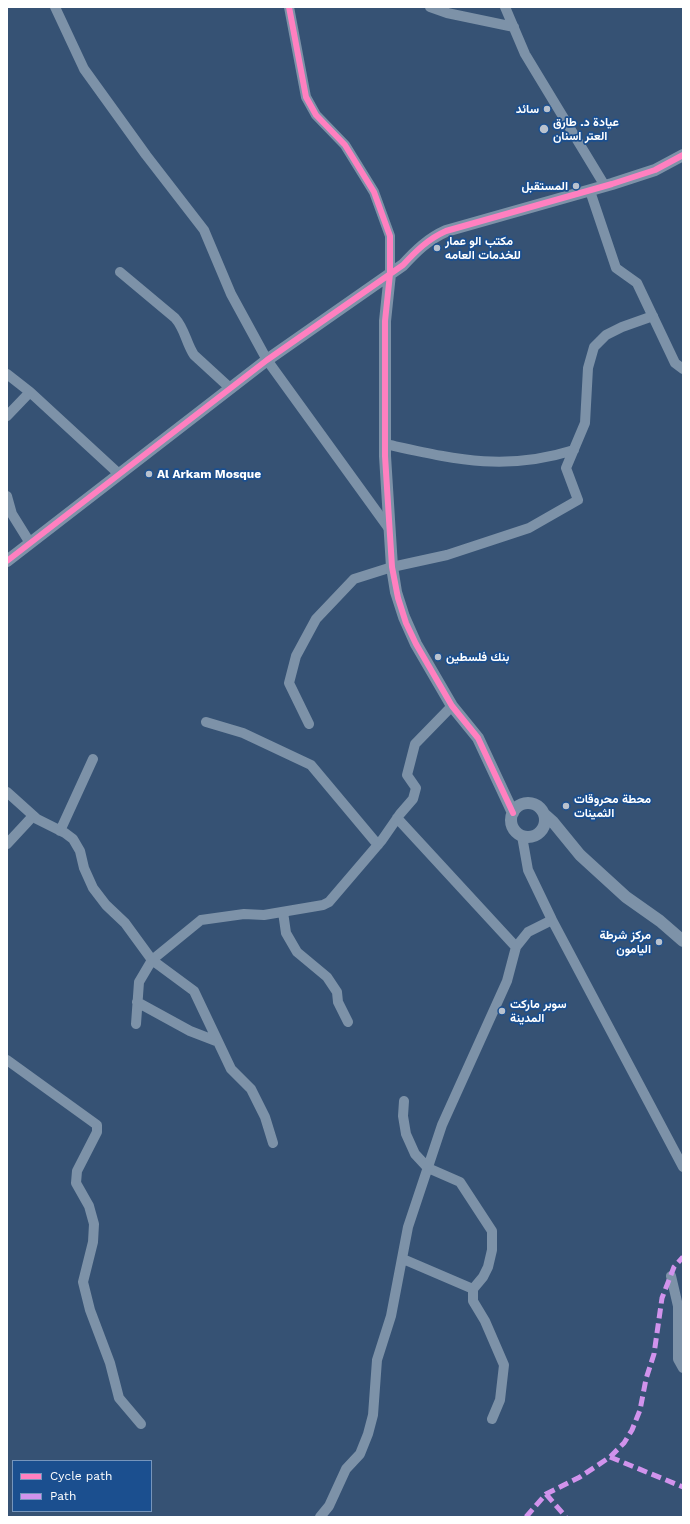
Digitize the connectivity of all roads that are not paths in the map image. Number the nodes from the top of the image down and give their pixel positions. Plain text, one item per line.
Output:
1 (55, 7) edge
2 (289, 7) edge
3 (430, 7) edge
4 (506, 7) edge
5 (514, 27) junction
6 (683, 155) edge
7 (605, 186) junction
8 (590, 191) junction
9 (120, 272) dead end
10 (390, 274) junction
11 (653, 316) junction
12 (267, 360) junction
13 (679, 362) edge
14 (683, 369) edge
15 (7, 374) edge
16 (230, 388) junction
17 (30, 392) junction
18 (7, 416) edge
19 (385, 444) junction
20 (574, 450) junction
21 (118, 474) junction
22 (7, 496) edge
23 (390, 530) junction
24 (30, 543) junction
25 (7, 561) edge
26 (392, 567) junction
27 (452, 706) junction
28 (206, 722) dead end
29 (309, 724) dead end
30 (93, 759) dead end
31 (7, 792) edge
32 (513, 813) junction
33 (544, 814) junction
34 (33, 816) junction
35 (397, 818) junction
36 (60, 831) junction
37 (522, 836) junction
38 (7, 844) edge
39 (378, 845) junction
40 (283, 912) junction
41 (552, 920) junction
42 (683, 941) edge
43 (516, 947) junction
44 (152, 960) junction
45 (137, 1002) junction
46 (348, 1022) dead end
47 (136, 1024) dead end
48 (216, 1041) junction
49 (7, 1060) edge
50 (404, 1101) dead end
51 (274, 1143) dead end
52 (683, 1167) edge
53 (428, 1168) junction
54 (402, 1259) junction
55 (671, 1276) dead end
56 (473, 1289) junction
57 (683, 1368) edge
58 (492, 1419) dead end
59 (141, 1424) dead end
60 (320, 1517) edge

1 - 12 street
2 - 10 street
3 - 5 street
4 - 5 street
5 - 7 street
6 - 7 street
7 - 8 street
8 - 10 street
8 - 11 street
9 - 16 street
10 - 12 street
10 - 19 street
11 - 13 street
11 - 20 street
12 - 16 street
12 - 23 street
13 - 14 street
15 - 17 street
16 - 21 street
17 - 18 street
17 - 21 street
19 - 20 street
19 - 23 street
20 - 26 street
21 - 24 street
22 - 24 street
23 - 26 street
24 - 25 street
26 - 27 street
26 - 29 street
27 - 32 street
27 - 35 street
28 - 39 street
30 - 36 street
31 - 34 street
32 - 33 street
32 - 37 street
33 - 37 street
33 - 42 street
34 - 36 street
34 - 38 street
35 - 39 street
35 - 43 street
36 - 44 street
37 - 41 street
39 - 40 street
40 - 44 street
40 - 46 street
41 - 43 street
41 - 52 street
43 - 53 street
44 - 45 street
44 - 48 street
45 - 47 street
45 - 48 street
48 - 51 street
49 - 59 street
50 - 53 street
53 - 54 street
53 - 56 street
54 - 56 street
54 - 60 street
55 - 57 street
56 - 58 street

